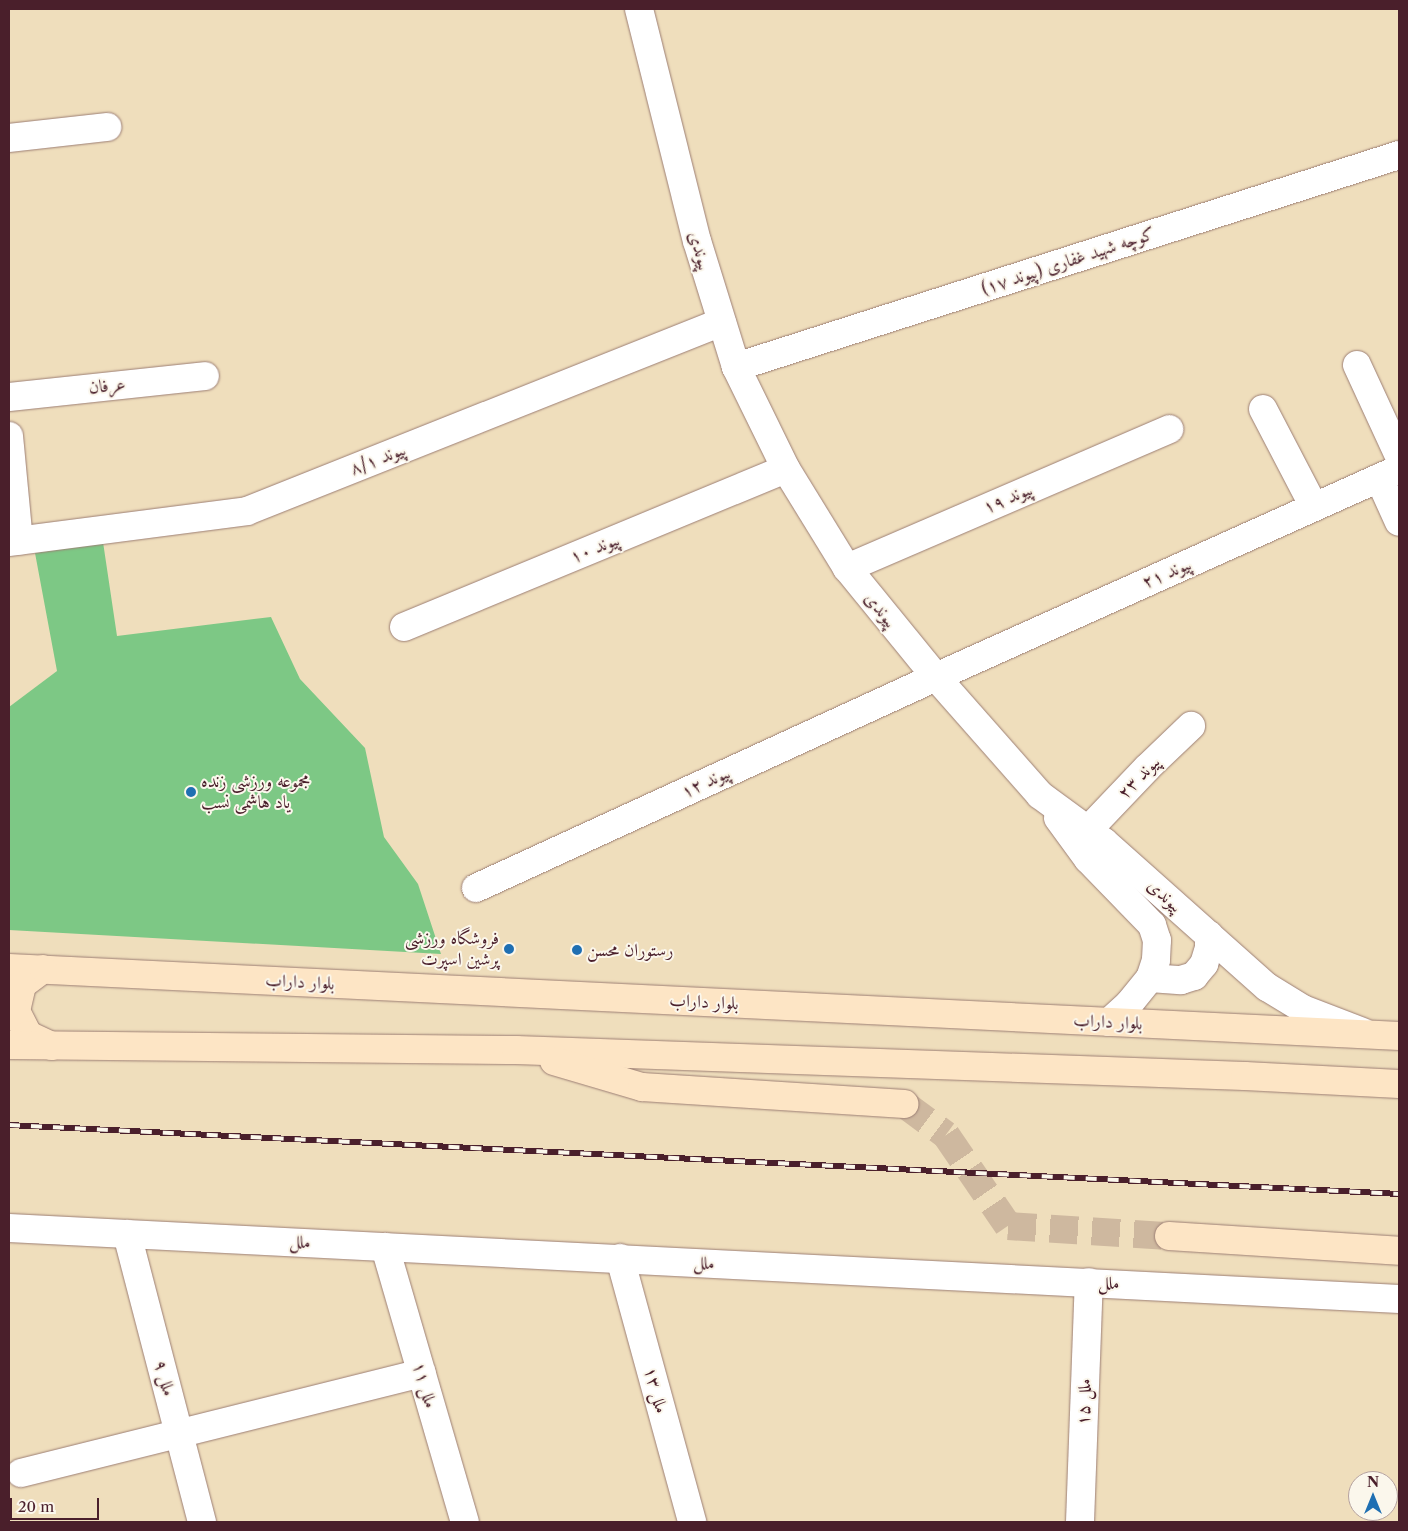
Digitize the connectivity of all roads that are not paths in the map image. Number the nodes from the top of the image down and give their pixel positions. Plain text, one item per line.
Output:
1 (639, 9) edge
2 (108, 127) dead end
3 (9, 138) edge
4 (1399, 155) edge
5 (722, 322) junction
6 (1357, 365) dead end
7 (736, 367) junction
8 (205, 376) dead end
9 (9, 397) edge
10 (1263, 409) dead end
11 (1169, 428) dead end
12 (9, 436) edge
13 (1399, 456) edge
14 (786, 469) junction
15 (1389, 473) edge
16 (1314, 507) junction
17 (1399, 522) edge
18 (14, 541) edge
19 (847, 568) junction
20 (404, 627) dead end
21 (936, 677) junction
22 (1191, 726) dead end
23 (1040, 794) junction
24 (1088, 830) junction
25 (476, 888) dead end
26 (1209, 935) junction
27 (9, 968) edge
28 (43, 969) junction
29 (1150, 978) junction
30 (1109, 1022) junction
31 (1370, 1034) junction
32 (1399, 1036) edge
33 (9, 1045) edge
34 (53, 1046) junction
35 (516, 1050) junction
36 (1399, 1084) edge
37 (904, 1104) tunnel mouth
38 (9, 1228) edge
39 (127, 1234) junction
40 (1169, 1236) tunnel mouth
41 (385, 1247) junction
42 (1399, 1251) edge
43 (620, 1258) junction
44 (1089, 1282) junction
45 (1399, 1299) edge
46 (422, 1373) junction
47 (179, 1434) junction
48 (21, 1473) dead end
49 (202, 1522) edge
50 (465, 1522) edge
51 (692, 1522) edge
52 (1080, 1522) edge

1 - 5 street, پیوندی
2 - 3 street
4 - 7 street, کوچه شهید غفاری (پیوند ۱۷)
5 - 7 street, پیوندی
5 - 18 street, پیوند ۸/۱
6 - 13 street
7 - 14 street, پیوندی
8 - 9 street, عرفان
10 - 16 street
11 - 19 street, پیوند ۱۹
12 - 18 street
14 - 19 street, پیوندی
14 - 20 street, پیوند ۱۰
15 - 16 street, پیوند ۲۱
15 - 17 street
16 - 21 street, پیوند ۲۱
19 - 21 street, پیوندی
21 - 23 street, پیوندی
21 - 25 street, پیوند ۱۲
22 - 24 street, پیوند ۲۳
23 - 24 street, پیوندی
23 - 29 street
24 - 26 street, پیوندی
26 - 29 street
26 - 31 street, پیوندی
27 - 28 main road, بلوار داراب
28 - 30 main road, بلوار داراب
28 - 34 main road
29 - 30 street
30 - 31 main road, بلوار داراب
31 - 32 main road, بلوار داراب
33 - 34 main road
34 - 35 main road
35 - 36 main road
35 - 37 main road
38 - 39 street, ملل
39 - 41 street, ملل
39 - 47 street, ملل ۹
40 - 42 main road
41 - 43 street, ملل
41 - 46 street, ملل ۱۱
43 - 44 street, ملل
43 - 51 street, ملل ۱۳
44 - 45 street, ملل
44 - 52 street, ملل ۱۵
46 - 47 street
46 - 50 street, ملل ۱۱
47 - 48 street
47 - 49 street, ملل ۹

